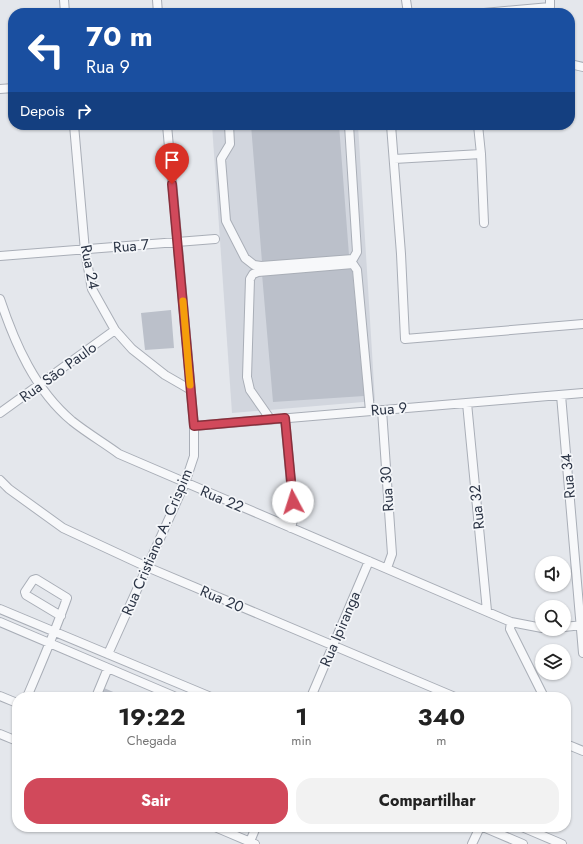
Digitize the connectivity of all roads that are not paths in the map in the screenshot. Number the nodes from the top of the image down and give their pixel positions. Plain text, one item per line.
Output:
1 (550, 0) edge
2 (539, 8) edge
3 (74, 130) edge
4 (167, 130) edge
5 (229, 130) edge
6 (349, 130) edge
7 (392, 130) edge
8 (479, 130) edge
9 (481, 154) junction
10 (394, 158) junction
11 (484, 223) dead end
12 (215, 239) dead end
13 (177, 242) junction
14 (85, 251) junction
15 (0, 256) edge
16 (0, 299) edge
17 (583, 324) edge
18 (115, 330) junction
19 (39, 385) junction
20 (191, 390) junction
21 (583, 393) edge
22 (561, 395) junction
23 (467, 403) junction
24 (382, 410) junction
25 (370, 411) junction
26 (0, 413) edge
27 (285, 418) junction
28 (271, 420) junction
29 (194, 426) junction
30 (0, 480) edge
31 (185, 483) junction
32 (291, 528) junction
33 (368, 560) junction
34 (147, 567) junction
35 (387, 568) junction
36 (0, 609) edge
37 (487, 611) junction
38 (61, 616) junction
39 (0, 622) edge
40 (511, 622) junction
41 (582, 626) edge
42 (535, 627) edge
43 (571, 627) edge
44 (54, 632) junction
45 (50, 643) junction
46 (333, 645) junction
47 (583, 653) edge
48 (108, 654) junction
49 (108, 668) junction
50 (29, 692) edge
51 (98, 692) edge
52 (164, 692) edge
53 (199, 692) edge
54 (313, 692) edge
55 (444, 692) edge
56 (542, 692) edge
57 (0, 696) edge
58 (12, 701) edge
59 (0, 734) edge
60 (12, 739) edge
61 (571, 746) edge
62 (583, 751) edge
63 (226, 832) edge
64 (254, 832) edge
65 (478, 832) edge
66 (495, 832) edge
67 (534, 832) edge
68 (251, 843) edge
69 (472, 844) edge
70 (523, 844) edge
71 (562, 844) edge

1 - 2 street
3 - 14 street, Rua 24
4 - 13 street, Rua Cristiano A. Crispim
5 - 6 street
7 - 10 street
8 - 9 street
9 - 10 street
9 - 11 street
10 - 17 street
12 - 13 street, Rua 7
13 - 14 street, Rua 7
13 - 20 street, Rua Cristiano A. Crispim
14 - 15 street, Rua 7
14 - 18 street, Rua 24
16 - 19 street, Rua 22
18 - 19 street, Rua São Paulo
18 - 20 street, Rua 24
19 - 26 street, Rua São Paulo
19 - 31 street, Rua 22
20 - 29 street, Rua Cristiano A. Crispim
21 - 22 street, Rua 9
22 - 23 street, Rua 9
22 - 41 street, Rua 34
23 - 24 street, Rua 9
23 - 37 street, Rua 32
24 - 25 street, Rua 9
24 - 35 street, Rua 30
25 - 27 street, Rua 9
25 - 28 street
27 - 28 street, Rua 9
27 - 32 street
28 - 29 street, Rua 9
29 - 31 street, Rua Cristiano A. Crispim
30 - 34 street, Rua 20
31 - 32 street, Rua 22
31 - 34 street, Rua Cristiano A. Crispim
32 - 33 street, Rua 22
33 - 35 street, Rua 22
33 - 46 street, Rua Ipiranga
34 - 46 street, Rua 20
34 - 48 street, Rua Cristiano A. Crispim
35 - 37 street, Rua 22
36 - 44 street
37 - 40 street, Rua 22
38 - 38 street
38 - 44 street
39 - 45 street
40 - 42 street, Rua 22
40 - 56 street
41 - 43 street
41 - 47 street, Rua 34
44 - 45 street
44 - 48 street
45 - 49 street
45 - 50 street
46 - 54 street, Rua Ipiranga
46 - 55 street, Rua 20
48 - 53 street
49 - 51 street
49 - 52 street
57 - 58 street
59 - 60 street
61 - 62 street
63 - 68 street
64 - 68 street
65 - 69 street
66 - 70 street
67 - 71 street

